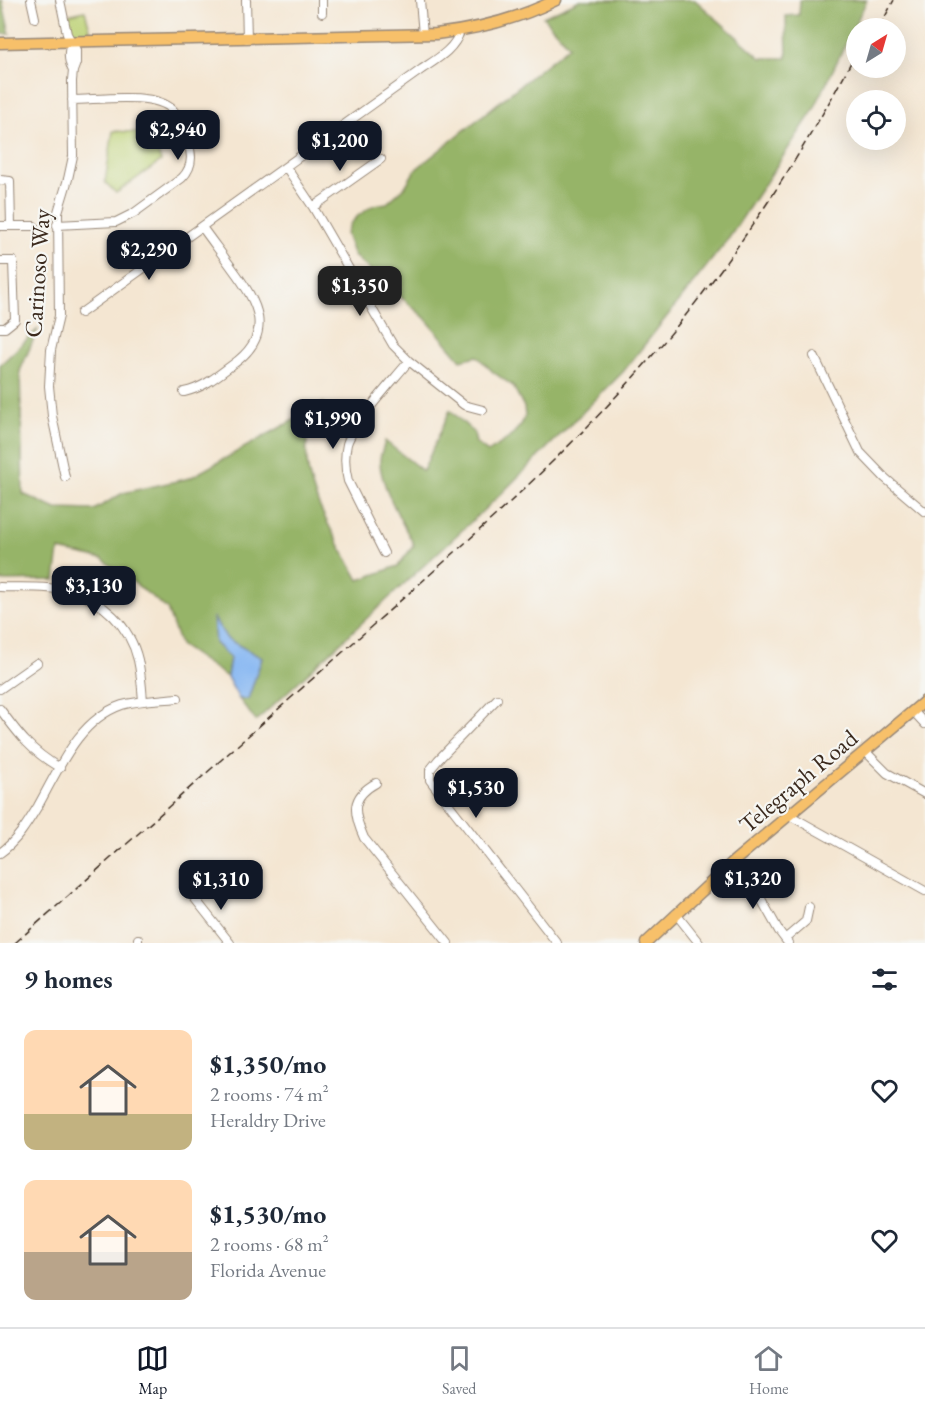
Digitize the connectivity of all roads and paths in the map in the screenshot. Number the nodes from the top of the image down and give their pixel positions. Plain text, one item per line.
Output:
1 (31, 0) edge
2 (60, 0) edge
3 (246, 0) edge
4 (322, 0) edge
5 (420, 0) edge
6 (556, 0) edge
7 (322, 13) dead end
8 (35, 18) dead end
9 (460, 31) junction
10 (423, 35) junction
11 (247, 39) junction
12 (72, 42) junction
13 (0, 43) edge
14 (72, 100) junction
15 (381, 159) dead end
16 (286, 167) junction
17 (0, 180) edge
18 (313, 207) junction
19 (57, 225) junction
20 (0, 226) edge
21 (11, 226) junction
22 (34, 226) dead end
23 (202, 227) junction
24 (0, 261) edge
25 (81, 313) dead end
26 (0, 328) edge
27 (814, 356) dead end
28 (409, 361) junction
29 (184, 392) dead end
30 (483, 410) dead end
31 (65, 477) dead end
32 (925, 512) edge
33 (384, 553) dead end
34 (0, 587) edge
35 (37, 663) dead end
36 (0, 689) edge
37 (178, 698) dead end
38 (497, 699) dead end
39 (925, 700) edge
40 (143, 701) junction
41 (0, 709) edge
42 (913, 711) junction
43 (925, 724) edge
44 (865, 751) junction
45 (60, 768) junction
46 (376, 783) dead end
47 (925, 794) edge
48 (789, 815) junction
49 (0, 853) edge
50 (734, 862) junction
51 (925, 891) edge
52 (192, 895) dead end
53 (809, 908) dead end
54 (676, 914) junction
55 (787, 941) edge
56 (230, 943) edge
57 (447, 943) edge
58 (557, 943) edge
59 (646, 943) edge
60 (699, 943) edge

1 - 8 street
2 - 12 street, Carinoso Way
3 - 11 street
4 - 7 street
5 - 10 street
6 - 9 main road
9 - 10 main road
9 - 16 street
10 - 11 main road
11 - 12 main road
12 - 13 main road
12 - 14 street, Carinoso Way
14 - 19 street, Carinoso Way
14 - 19 street
15 - 18 street
16 - 18 street
16 - 23 street
17 - 21 street
18 - 28 street
19 - 31 street, Carinoso Way
20 - 21 street
21 - 22 street
23 - 25 street
23 - 29 street
24 - 26 street
27 - 32 street
28 - 30 street
28 - 33 street
34 - 40 street
35 - 36 street
37 - 40 street
38 - 58 street
39 - 42 main road, Telegraph Road
40 - 45 street
41 - 45 street
42 - 43 street
42 - 44 main road, Telegraph Road
44 - 47 street
44 - 48 main road, Telegraph Road
45 - 49 street
46 - 57 street
48 - 50 main road, Telegraph Road
48 - 51 street
50 - 54 main road, Telegraph Road
50 - 55 street
52 - 56 street
53 - 55 street
54 - 59 main road, Telegraph Road
54 - 60 street

